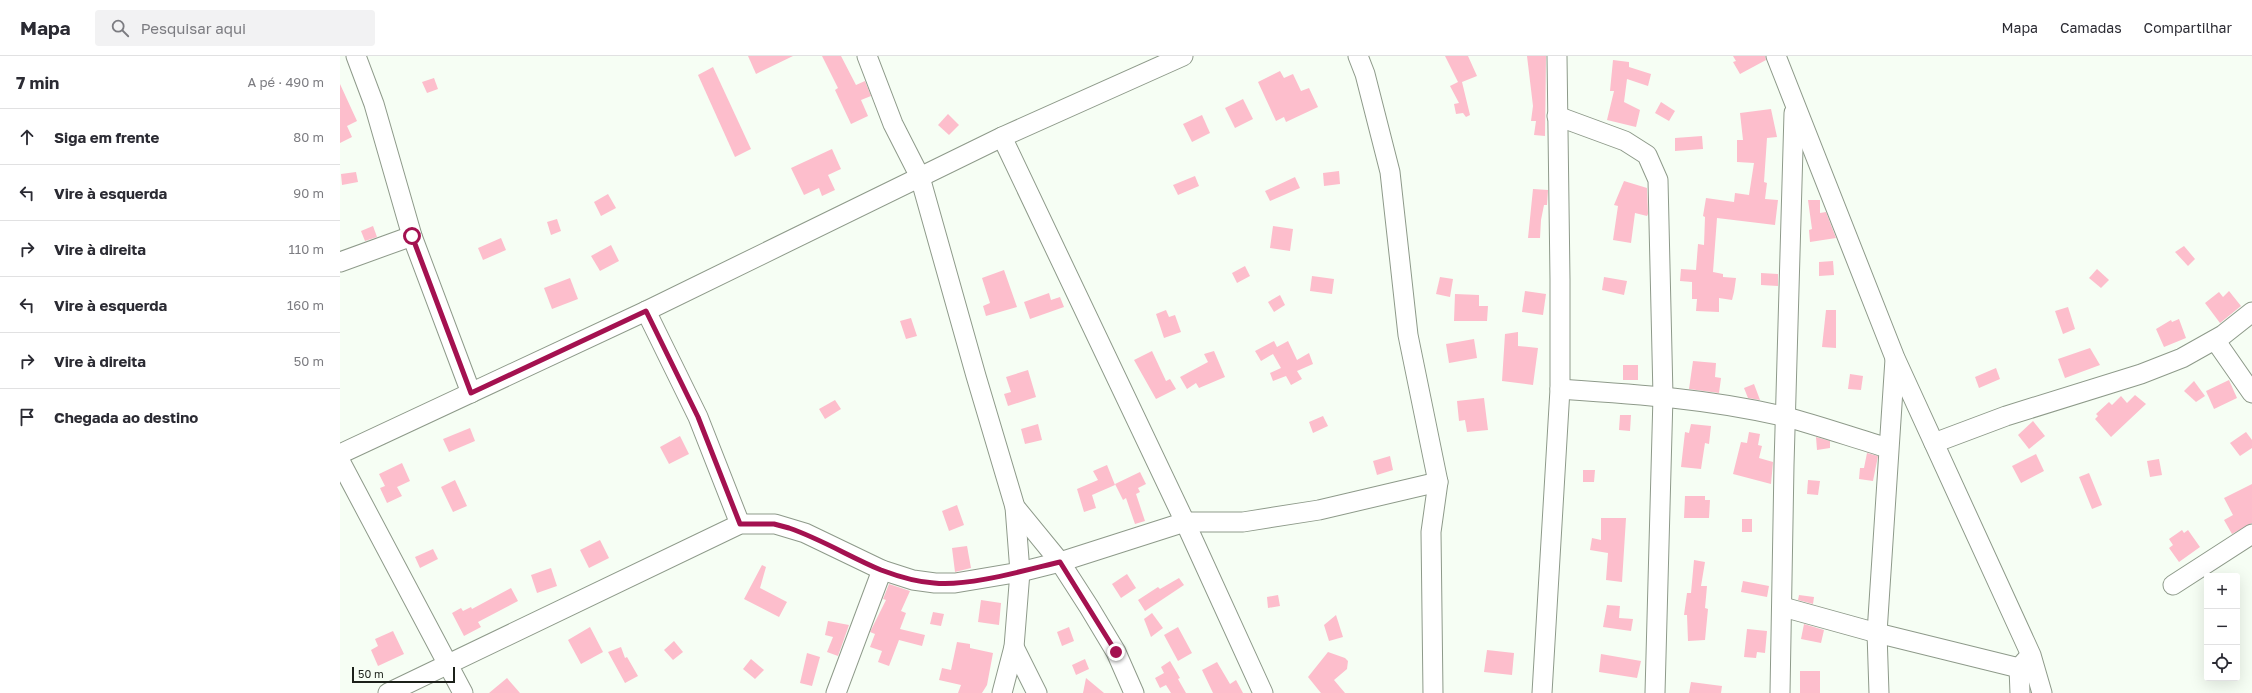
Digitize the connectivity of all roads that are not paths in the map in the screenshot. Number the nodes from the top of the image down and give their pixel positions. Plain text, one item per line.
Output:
1 (356, 56) edge
2 (867, 56) edge
3 (1183, 56) edge
4 (1358, 56) edge
5 (1557, 56) edge
6 (1782, 59) edge
7 (1794, 105) junction
8 (1557, 116) junction
9 (1002, 137) junction
10 (920, 177) junction
11 (412, 236) junction
12 (340, 262) edge
13 (646, 311) junction
14 (2252, 312) edge
15 (2215, 340) junction
16 (1896, 358) junction
17 (1560, 388) junction
18 (471, 393) junction
19 (2252, 393) edge
20 (1663, 396) junction
21 (1786, 417) junction
22 (1934, 443) junction
23 (1888, 448) junction
24 (340, 454) edge
25 (340, 461) edge
26 (1438, 482) junction
27 (1015, 507) junction
28 (1184, 522) junction
29 (740, 524) junction
30 (2252, 534) edge
31 (1060, 562) junction
32 (882, 570) junction
33 (1020, 572) junction
34 (2173, 585) dead end
35 (1783, 607) junction
36 (1877, 633) junction
37 (1014, 647) junction
38 (2025, 662) junction
39 (449, 666) junction
40 (388, 693) edge
41 (463, 693) edge
42 (836, 693) edge
43 (1002, 693) edge
44 (1037, 693) edge
45 (1134, 693) edge
46 (1263, 693) edge
47 (1433, 693) edge
48 (1542, 693) edge
49 (1655, 693) edge
50 (1780, 693) edge
51 (1879, 693) edge
52 (2020, 693) edge
53 (2042, 693) edge

1 - 11 street
2 - 10 street
3 - 9 street
4 - 26 street
5 - 8 street
6 - 7 street
7 - 16 street
7 - 21 street
8 - 17 street
8 - 20 street
9 - 10 street
9 - 28 street
10 - 13 street
10 - 27 street
11 - 12 street
11 - 18 street
13 - 18 street
13 - 29 street
14 - 15 street
15 - 19 street
15 - 22 street
16 - 22 street
16 - 23 street
17 - 20 street
17 - 48 street
18 - 24 street
20 - 21 street
20 - 49 street
21 - 23 street
21 - 35 street
22 - 38 street
23 - 36 street
25 - 39 street
26 - 28 street
26 - 47 street
27 - 31 street
27 - 33 street
28 - 31 street
28 - 46 street
29 - 32 street
29 - 39 street
30 - 34 street
31 - 33 street
31 - 45 street
32 - 33 street
32 - 42 street
33 - 37 street
35 - 36 street
35 - 50 street
36 - 38 street
36 - 51 street
37 - 43 street
37 - 44 street
38 - 52 street
38 - 53 street
39 - 40 street
39 - 41 street

